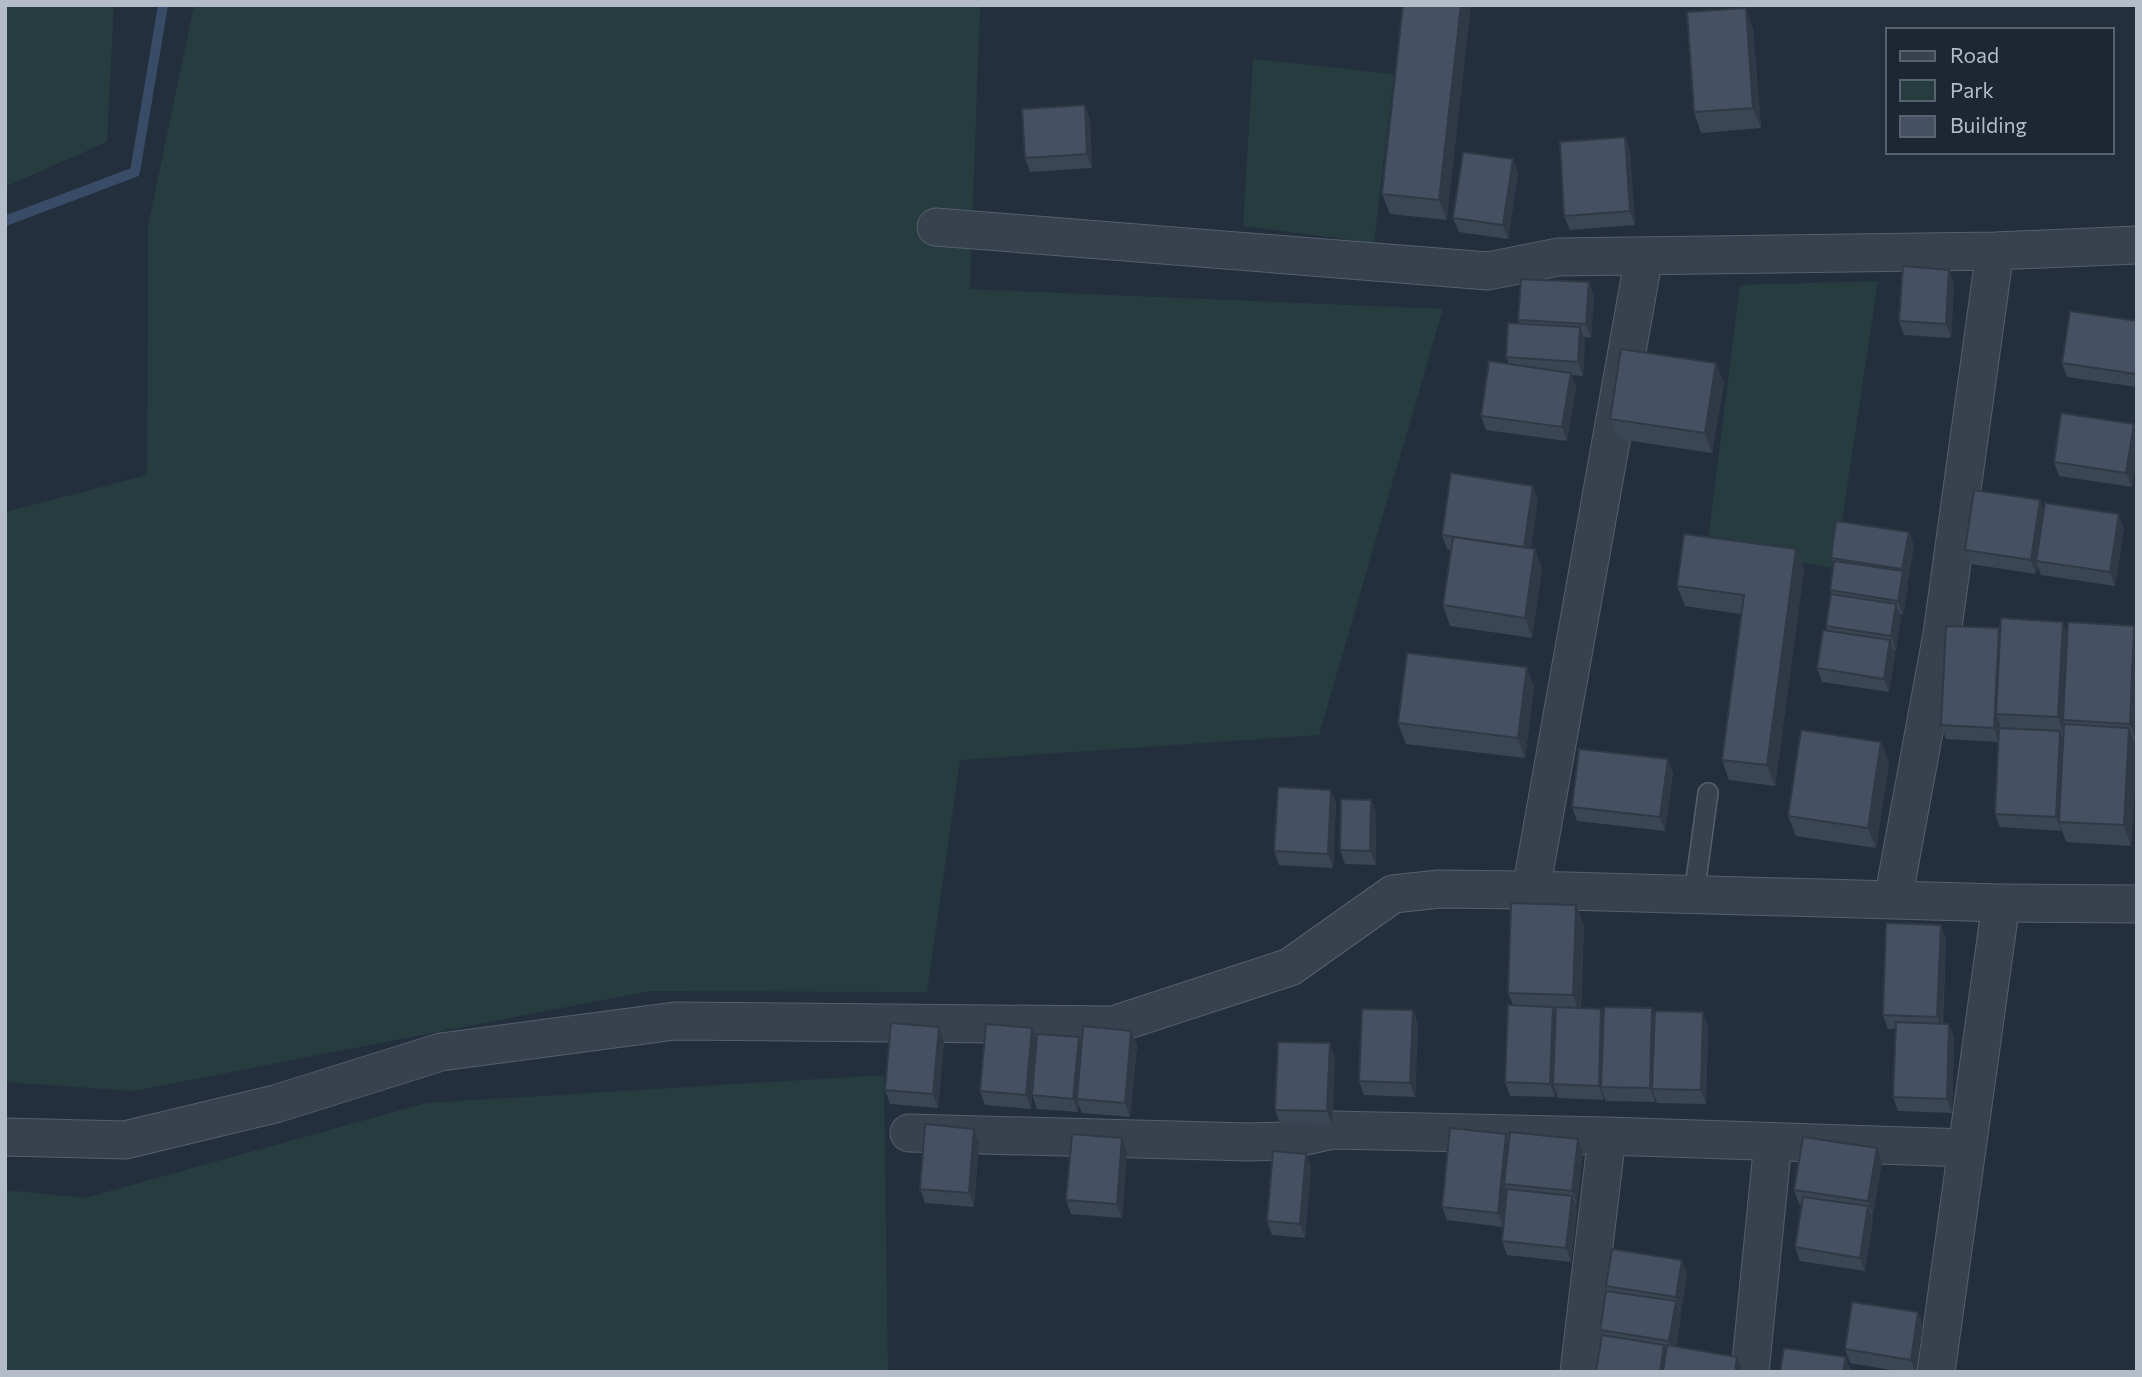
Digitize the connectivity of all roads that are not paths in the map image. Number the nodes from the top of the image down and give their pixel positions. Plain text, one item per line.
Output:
1 (936, 228) dead end
2 (2137, 245) edge
3 (1995, 251) junction
4 (1644, 256) junction
5 (1709, 793) dead end
6 (1531, 890) junction
7 (1693, 895) junction
8 (1893, 900) junction
9 (2001, 903) junction
10 (2137, 904) edge
11 (909, 1133) dead end
12 (1606, 1136) junction
13 (5, 1137) edge
14 (1773, 1142) junction
15 (1967, 1148) junction
16 (1579, 1372) edge
17 (1750, 1372) edge
18 (1936, 1372) edge

1 - 4 street
2 - 3 street
3 - 4 street
3 - 8 street
4 - 6 street
5 - 7 lane
6 - 7 street
6 - 13 street
7 - 8 street
8 - 9 street
9 - 10 street
9 - 15 street
11 - 12 street
12 - 14 street
12 - 16 street
14 - 15 street
14 - 17 street
15 - 18 street

